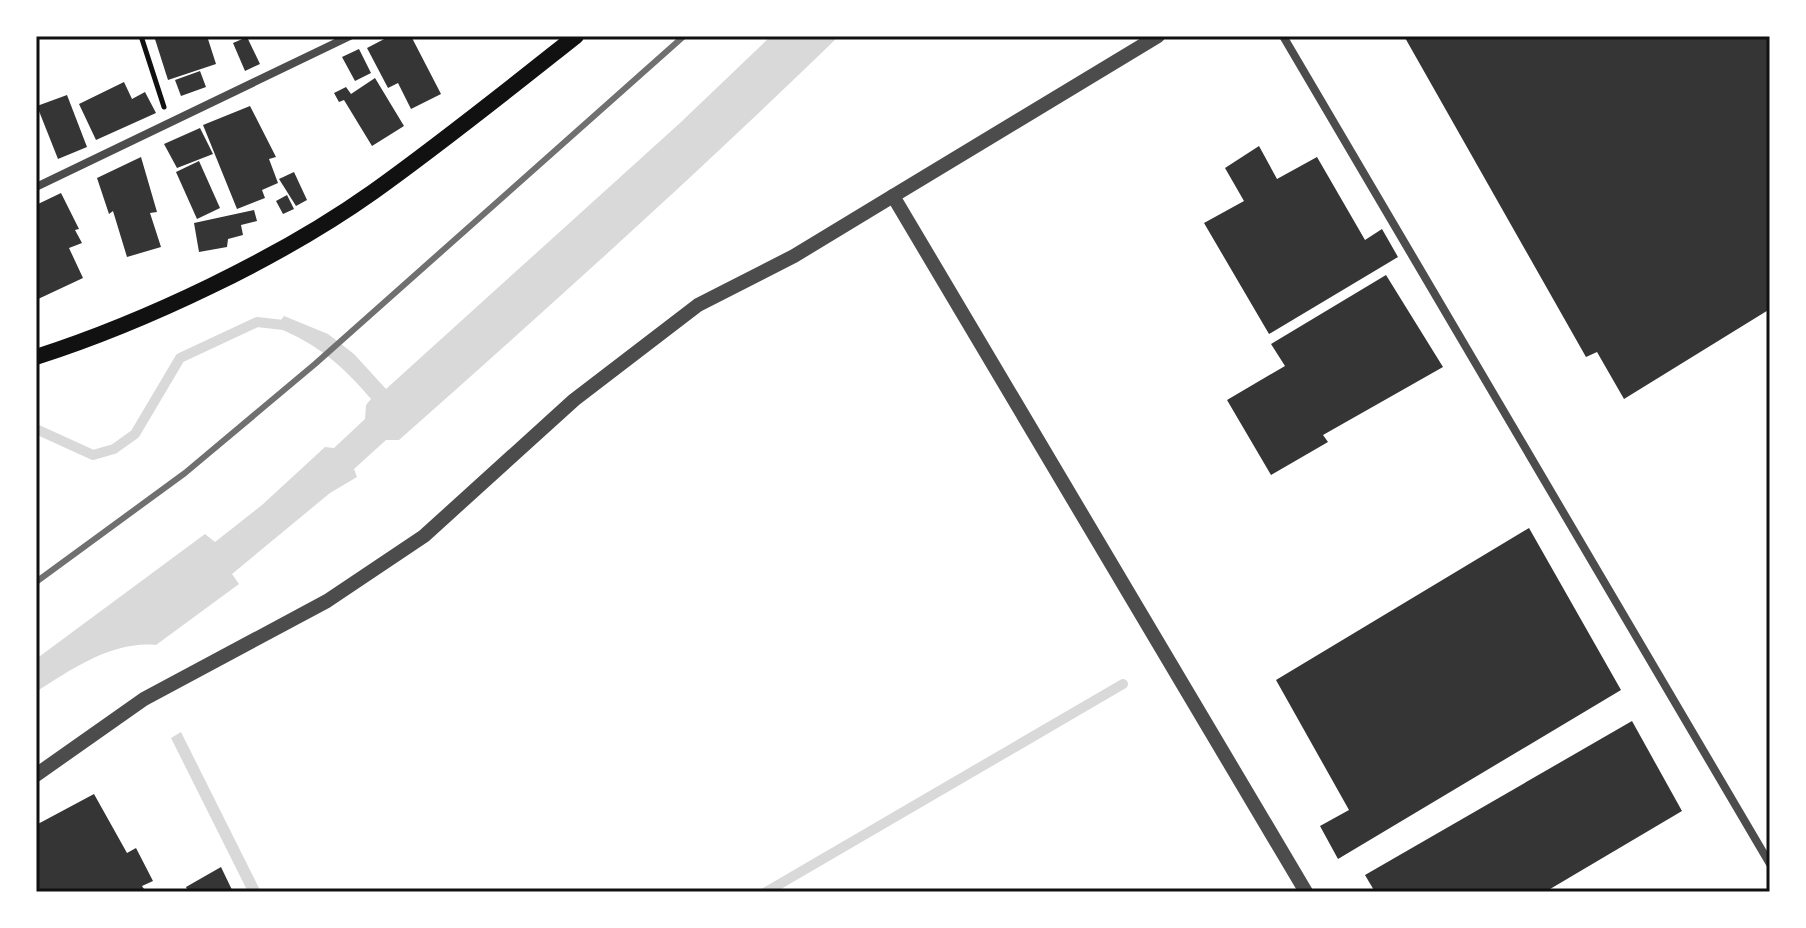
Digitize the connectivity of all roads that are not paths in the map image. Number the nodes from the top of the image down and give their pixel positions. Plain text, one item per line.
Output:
1 (350, 36) edge
2 (576, 36) edge
3 (1158, 36) edge
4 (1283, 36) edge
5 (36, 187) edge
6 (893, 196) junction
7 (36, 357) edge
8 (36, 775) edge
9 (1770, 864) edge
10 (1306, 892) edge

1 - 5 street
2 - 7 main road
3 - 6 street
4 - 9 street
6 - 8 street
6 - 10 street

